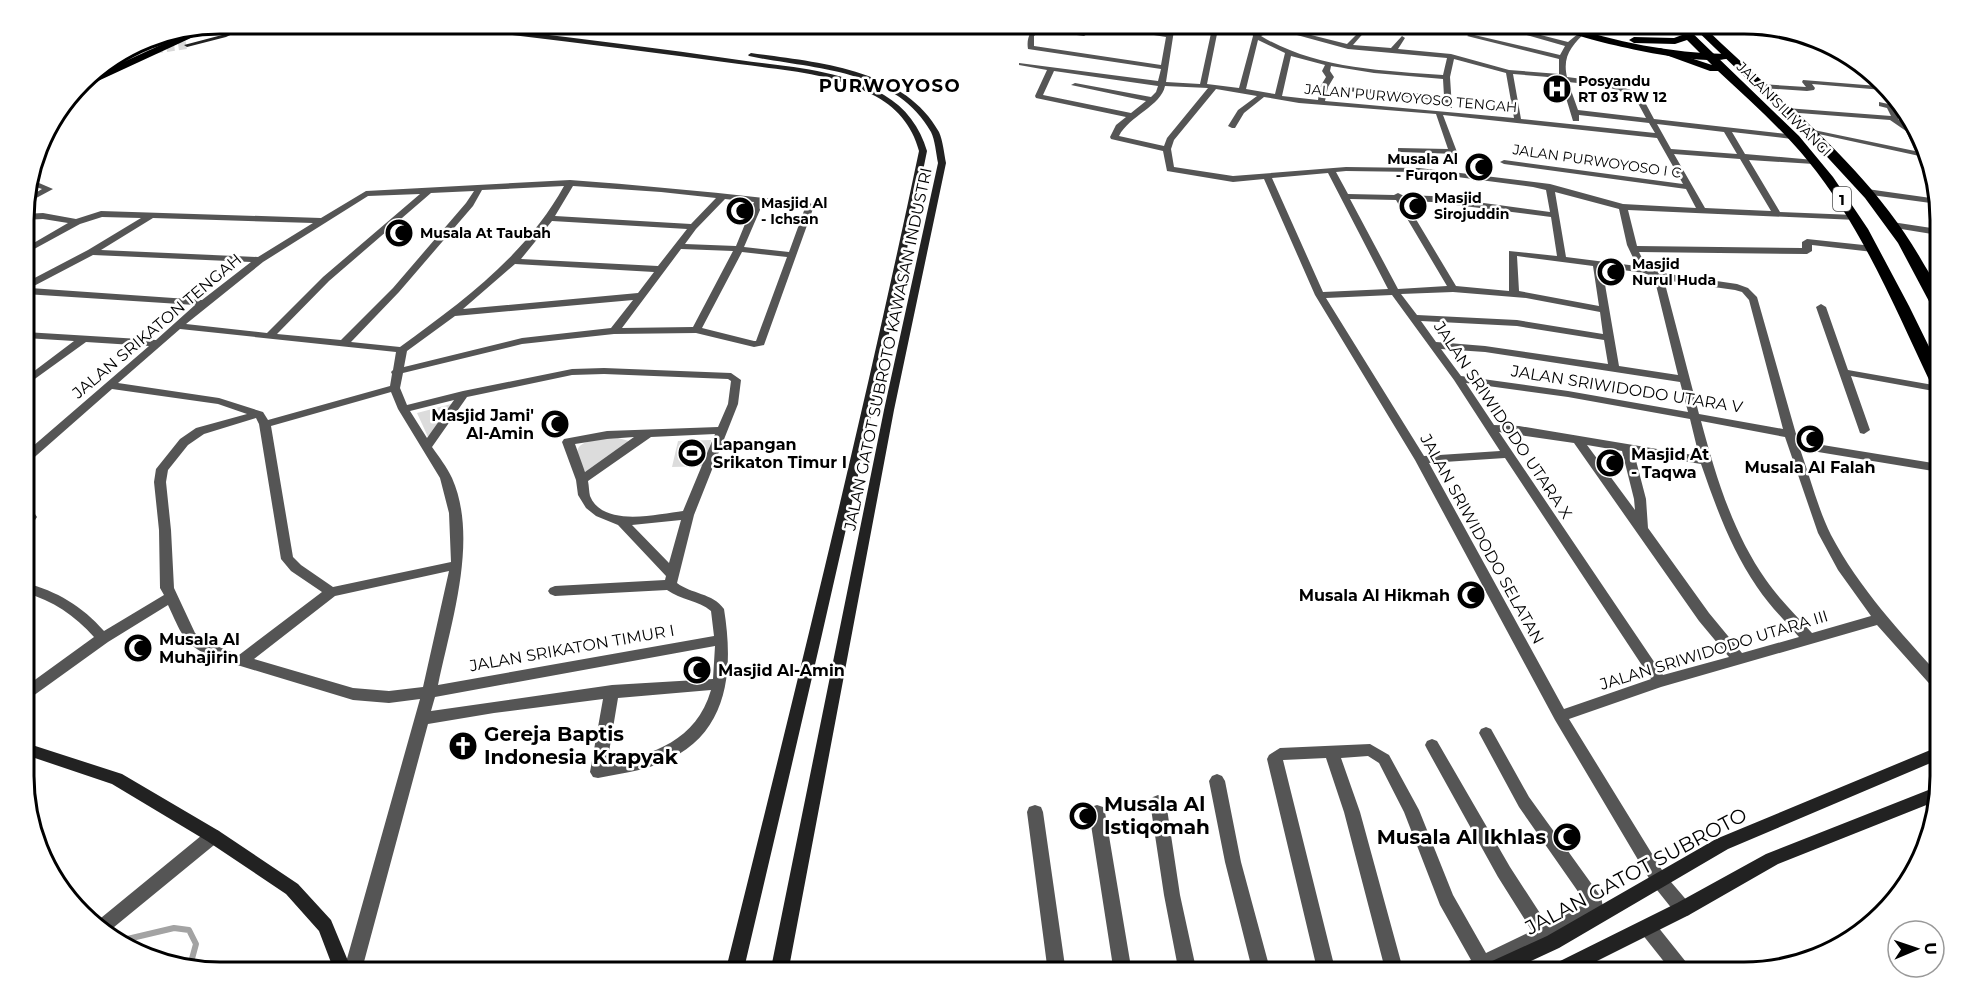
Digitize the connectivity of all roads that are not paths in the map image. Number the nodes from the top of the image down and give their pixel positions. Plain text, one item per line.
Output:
1 (226, 35) edge
2 (532, 35) edge
3 (577, 35) edge
4 (1032, 35) edge
5 (1163, 35) edge
6 (1213, 35) edge
7 (1302, 35) edge
8 (1358, 35) edge
9 (1532, 35) edge
10 (1579, 35) edge
11 (1595, 35) edge
12 (1602, 35) edge
13 (1702, 35) edge
14 (1170, 36) joint
15 (1256, 36) joint
16 (1305, 36) joint
17 (1470, 36) dead end
18 (1688, 36) joint
19 (184, 38) edge
20 (1402, 38) dead end
21 (1634, 40) junction
22 (1567, 44) junction
23 (187, 45) tunnel mouth
24 (1348, 47) junction
25 (1289, 51) junction
26 (1393, 51) junction
27 (1660, 51) junction
28 (1715, 54) junction
29 (1451, 56) junction
30 (1563, 58) junction
31 (1329, 63) junction
32 (1021, 64) dead end
33 (1164, 67) junction
34 (1051, 69) junction
35 (1509, 72) junction
36 (106, 74) edge
37 (1729, 75) junction
38 (1446, 77) junction
39 (1563, 78) junction
40 (1162, 84) junction
41 (1075, 85) dead end
42 (1203, 86) junction
43 (1214, 86) junction
44 (1761, 86) junction
45 (1872, 87) edge
46 (1347, 89) dead end
47 (1242, 91) junction
48 (1127, 95) junction
49 (1262, 95) junction
50 (1278, 98) junction
51 (1448, 99) junction
52 (1154, 100) junction
53 (1321, 104) junction
54 (1882, 104) dead end
55 (1107, 110) junction
56 (1786, 110) junction
57 (1439, 112) junction
58 (1575, 112) junction
59 (1450, 114) junction
60 (1133, 116) junction
61 (1893, 118) junction
62 (1518, 121) junction
63 (1652, 122) junction
64 (1232, 126) dead end
65 (1905, 127) edge
66 (1577, 128) junction
67 (1728, 130) junction
68 (1809, 131) junction
69 (1659, 136) junction
70 (1792, 137) junction
71 (1167, 149) junction
72 (1401, 150) dead end
73 (1667, 151) junction
74 (1917, 154) edge
75 (1743, 156) junction
76 (1504, 162) dead end
77 (1814, 162) junction
78 (1332, 170) junction
79 (1267, 177) junction
80 (570, 183) junction
81 (38, 185) edge
82 (480, 187) junction
83 (1550, 187) junction
84 (1687, 187) junction
85 (431, 189) junction
86 (1867, 192) junction
87 (36, 196) edge
88 (723, 196) junction
89 (1344, 196) junction
90 (1398, 196) junction
91 (760, 199) junction
92 (1928, 201) edge
93 (1623, 207) junction
94 (1702, 210) junction
95 (1776, 213) junction
96 (1553, 215) junction
97 (35, 216) edge
98 (149, 217) junction
99 (549, 218) junction
100 (1854, 218) junction
101 (323, 221) junction
102 (77, 222) junction
103 (1892, 225) junction
104 (693, 227) junction
105 (1930, 231) edge
106 (35, 245) edge
107 (680, 246) junction
108 (739, 249) junction
109 (1635, 249) junction
110 (1873, 249) junction
111 (91, 252) junction
112 (793, 255) junction
113 (1562, 259) junction
114 (260, 260) junction
115 (514, 261) junction
116 (1597, 263) junction
117 (659, 269) junction
118 (1645, 270) junction
119 (1658, 275) junction
120 (35, 283) edge
121 (1453, 289) junction
122 (35, 290) edge
123 (1394, 291) junction
124 (1930, 292) edge
125 (1514, 294) junction
126 (1320, 295) junction
127 (640, 296) junction
128 (204, 303) junction
129 (1821, 307) dead end
130 (1606, 310) junction
131 (451, 313) junction
132 (1413, 318) junction
133 (177, 326) junction
134 (696, 330) junction
135 (614, 331) junction
136 (35, 336) edge
137 (269, 336) junction
138 (85, 338) junction
139 (1610, 338) junction
140 (159, 343) junction
141 (343, 344) junction
142 (1432, 345) junction
143 (402, 350) junction
144 (1930, 366) edge
145 (1614, 368) junction
146 (396, 372) junction
147 (1844, 372) junction
148 (35, 375) edge
149 (1458, 379) junction
150 (1684, 379) junction
151 (108, 385) junction
152 (1930, 387) edge
153 (395, 388) junction
154 (463, 394) junction
155 (403, 409) junction
156 (1694, 416) junction
157 (262, 419) junction
158 (1490, 428) junction
159 (724, 430) junction
160 (1864, 430) dead end
161 (648, 433) junction
162 (1577, 439) junction
163 (1792, 439) junction
164 (427, 446) junction
165 (1627, 448) junction
166 (35, 450) edge
167 (1507, 454) junction
168 (1421, 459) junction
169 (1706, 461) junction
170 (1930, 466) edge
171 (582, 480) junction
172 (688, 515) junction
173 (622, 522) junction
174 (1642, 529) junction
175 (457, 565) junction
176 (671, 579) junction
177 (555, 591) dead end
178 (35, 592) edge
179 (332, 592) junction
180 (171, 597) junction
181 (1880, 620) junction
182 (103, 638) junction
183 (1809, 639) junction
184 (721, 640) junction
185 (1739, 659) junction
186 (242, 660) junction
187 (1930, 675) edge
188 (1660, 682) junction
189 (712, 684) dead end
190 (35, 688) edge
191 (612, 691) junction
192 (429, 692) junction
193 (1560, 716) junction
194 (422, 720) junction
195 (1486, 733) dead end
196 (1432, 745) dead end
197 (1331, 751) junction
198 (35, 752) edge
199 (1930, 756) edge
200 (1217, 781) dead end
201 (1928, 797) edge
202 (1158, 802) dead end
203 (1035, 812) dead end
204 (1097, 812) dead end
205 (213, 836) junction
206 (1659, 880) junction
207 (1683, 909) junction
208 (107, 923) edge
209 (1648, 928) junction
210 (1544, 934) junction
211 (340, 962) edge
212 (355, 962) edge
213 (737, 962) edge
214 (781, 962) edge
215 (1055, 962) edge
216 (1121, 962) edge
217 (1186, 962) edge
218 (1259, 962) edge
219 (1324, 962) edge
220 (1392, 962) edge
221 (1481, 962) edge
222 (1495, 962) edge
223 (1500, 962) edge
224 (1577, 962) edge
225 (1675, 962) edge

1 - 23 street
2 - 213 street, JALAN GATOT SUBROTO KAWASAN INDUSTRI
3 - 214 street, JALAN GATOT SUBROTO KAWASAN INDUSTRI
4 - 33 street
5 - 14 street
6 - 42 street
7 - 16 street
8 - 24 street
9 - 22 street
10 - 22 street
11 - 27 main road
12 - 21 main road
13 - 28 highway, 1
14 - 33 street
15 - 25 street
15 - 47 street
16 - 24 street
17 - 30 street
18 - 21 highway
18 - 28 highway, 1
19 - 36 highway
20 - 26 street
21 - 28 main road
22 - 30 street
24 - 26 street
25 - 31 street
25 - 50 street
26 - 29 street
27 - 28 main road
27 - 37 highway
28 - 37 highway, JALAN SILIWANGI / 1
28 - 44 highway, JALAN SILIWANGI / 1
29 - 35 street
29 - 38 street
30 - 39 street
31 - 38 street
31 - 53 street
32 - 34 street, JALAN PURWOYOSO TENGAH
33 - 40 street
34 - 40 street, JALAN PURWOYOSO TENGAH
34 - 55 street
35 - 39 street
35 - 62 street
37 - 70 highway, JALAN SILIWANGI / 1
38 - 51 street
39 - 58 street
39 - 63 street
40 - 42 street, JALAN PURWOYOSO TENGAH
40 - 52 street
41 - 48 street
42 - 43 street, JALAN PURWOYOSO TENGAH
43 - 47 street, JALAN PURWOYOSO TENGAH
43 - 71 street
44 - 45 street
44 - 56 highway, JALAN SILIWANGI / 1
46 - 51 street
47 - 49 street, JALAN PURWOYOSO TENGAH
48 - 52 street
48 - 55 street
49 - 50 street, JALAN PURWOYOSO TENGAH
49 - 64 street
50 - 53 street, JALAN PURWOYOSO TENGAH
51 - 59 street
52 - 60 street
53 - 57 street, JALAN PURWOYOSO TENGAH
54 - 61 street
55 - 60 street
56 - 61 street
56 - 68 highway, JALAN SILIWANGI / 1
57 - 59 street, JALAN PURWOYOSO TENGAH
57 - 72 street
58 - 63 street
58 - 66 street
59 - 62 street, JALAN PURWOYOSO TENGAH
60 - 71 street
61 - 65 street
62 - 66 street, JALAN PURWOYOSO TENGAH
63 - 67 street
63 - 69 street
66 - 69 street, JALAN PURWOYOSO TENGAH
67 - 70 street
67 - 75 street
68 - 74 street
68 - 86 highway, JALAN SILIWANGI / 1
69 - 73 street
70 - 77 highway, JALAN SILIWANGI / 1
71 - 79 street
73 - 75 street
73 - 84 street
75 - 77 street
75 - 95 street
76 - 84 street, JALAN PURWOYOSO I C
77 - 100 highway, JALAN SILIWANGI / 1
78 - 79 street
78 - 83 street
78 - 89 street, JALAN SRIWIDODO UTARA X
79 - 126 street, JALAN SRIWIDODO SELATAN
80 - 82 street, JALAN SRIKATON TENGAH
80 - 88 street, JALAN SRIKATON TENGAH
80 - 99 street
81 - 87 street
82 - 85 street, JALAN SRIKATON TENGAH
82 - 141 street
83 - 93 street
83 - 96 street
84 - 94 street
85 - 101 street, JALAN SRIKATON TENGAH
85 - 137 street
86 - 92 street
86 - 103 highway, JALAN SILIWANGI / 1
88 - 91 street, JALAN SRIKATON TENGAH
88 - 104 street
89 - 90 street
89 - 123 street, JALAN SRIWIDODO UTARA X
90 - 96 street
90 - 121 street
91 - 108 street
91 - 112 street, JALAN SRIKATON TENGAH
93 - 94 street
93 - 109 street
94 - 95 street
95 - 100 street
96 - 113 street
97 - 102 street
98 - 101 street
98 - 102 street
98 - 111 street
99 - 104 street
99 - 115 street
100 - 110 highway, JALAN SILIWANGI / 1
101 - 114 street, JALAN SRIKATON TENGAH
102 - 106 street
103 - 105 street
103 - 124 highway, JALAN SILIWANGI / 1
104 - 107 street
107 - 108 street
107 - 117 street
108 - 112 street
108 - 134 street
109 - 110 street
109 - 118 street
110 - 144 highway, JALAN SILIWANGI / 1
111 - 114 street
111 - 120 street
112 - 134 street
113 - 116 street
113 - 125 street
114 - 128 street, JALAN SRIKATON TENGAH
115 - 117 street
115 - 131 street
116 - 118 street
116 - 130 street
117 - 127 street
118 - 119 street
119 - 150 street
119 - 163 street
121 - 123 street
121 - 125 street
122 - 128 street
123 - 126 street
123 - 132 street, JALAN SRIWIDODO UTARA X
125 - 130 street
126 - 168 street, JALAN SRIWIDODO SELATAN
127 - 131 street
127 - 135 street
128 - 133 street, JALAN SRIKATON TENGAH
129 - 147 street
130 - 139 street
131 - 143 street
132 - 139 street
132 - 142 street, JALAN SRIWIDODO UTARA X
133 - 137 street
133 - 140 street, JALAN SRIKATON TENGAH
134 - 135 street
135 - 146 street
136 - 138 street
137 - 141 street
138 - 140 street
138 - 148 street
139 - 145 street
140 - 151 street, JALAN SRIKATON TENGAH
141 - 143 street
142 - 145 street
142 - 149 street, JALAN SRIWIDODO UTARA X
143 - 146 street
145 - 150 street
146 - 153 street
147 - 152 street
147 - 160 street
149 - 156 street, JALAN SRIWIDODO UTARA V
149 - 158 street, JALAN SRIWIDODO UTARA X
150 - 156 street
151 - 157 street
151 - 166 street, JALAN SRIKATON TENGAH
153 - 155 street
153 - 157 street, JALAN SRIKATON TIMUR I
154 - 155 street
154 - 159 street
154 - 164 street
155 - 164 street
156 - 163 street, JALAN SRIWIDODO UTARA V
156 - 169 street
157 - 179 street
157 - 180 street, JALAN SRIKATON TIMUR I
158 - 162 street
158 - 167 street, JALAN SRIWIDODO UTARA X
159 - 161 street
159 - 172 street
161 - 171 street
161 - 171 street
162 - 165 street
162 - 174 street
163 - 170 street, JALAN SRIWIDODO UTARA V
163 - 181 street
164 - 175 street
165 - 169 street
165 - 174 street
167 - 168 street
167 - 188 street, JALAN SRIWIDODO UTARA X
168 - 193 street, JALAN SRIWIDODO SELATAN
169 - 183 street
171 - 173 street
172 - 173 street
172 - 176 street
173 - 176 street
174 - 185 street
175 - 179 street
175 - 192 street
176 - 177 street
176 - 184 street
178 - 182 street
179 - 186 street
180 - 182 street
180 - 186 street, JALAN SRIKATON TIMUR I
181 - 183 street, JALAN SRIWIDODO UTARA III
181 - 187 street
182 - 190 street
183 - 185 street, JALAN SRIWIDODO UTARA III
184 - 191 street
184 - 192 street, JALAN SRIKATON TIMUR I
185 - 188 street, JALAN SRIWIDODO UTARA III
186 - 192 street, JALAN SRIKATON TIMUR I
188 - 193 street, JALAN SRIWIDODO UTARA III
189 - 191 street
191 - 194 street
192 - 194 street
193 - 206 street, JALAN SRIWIDODO SELATAN
194 - 212 street
195 - 210 street
196 - 210 street
197 - 219 street
197 - 220 street
197 - 221 street
198 - 205 street
199 - 206 street, JALAN GATOT SUBROTO
200 - 218 street
201 - 207 street
202 - 217 street
203 - 215 street
204 - 216 street
205 - 208 street
205 - 211 street
206 - 207 street, JALAN SRIWIDODO SELATAN
206 - 223 street, JALAN GATOT SUBROTO
207 - 209 street
209 - 224 street
209 - 225 street
210 - 222 street

